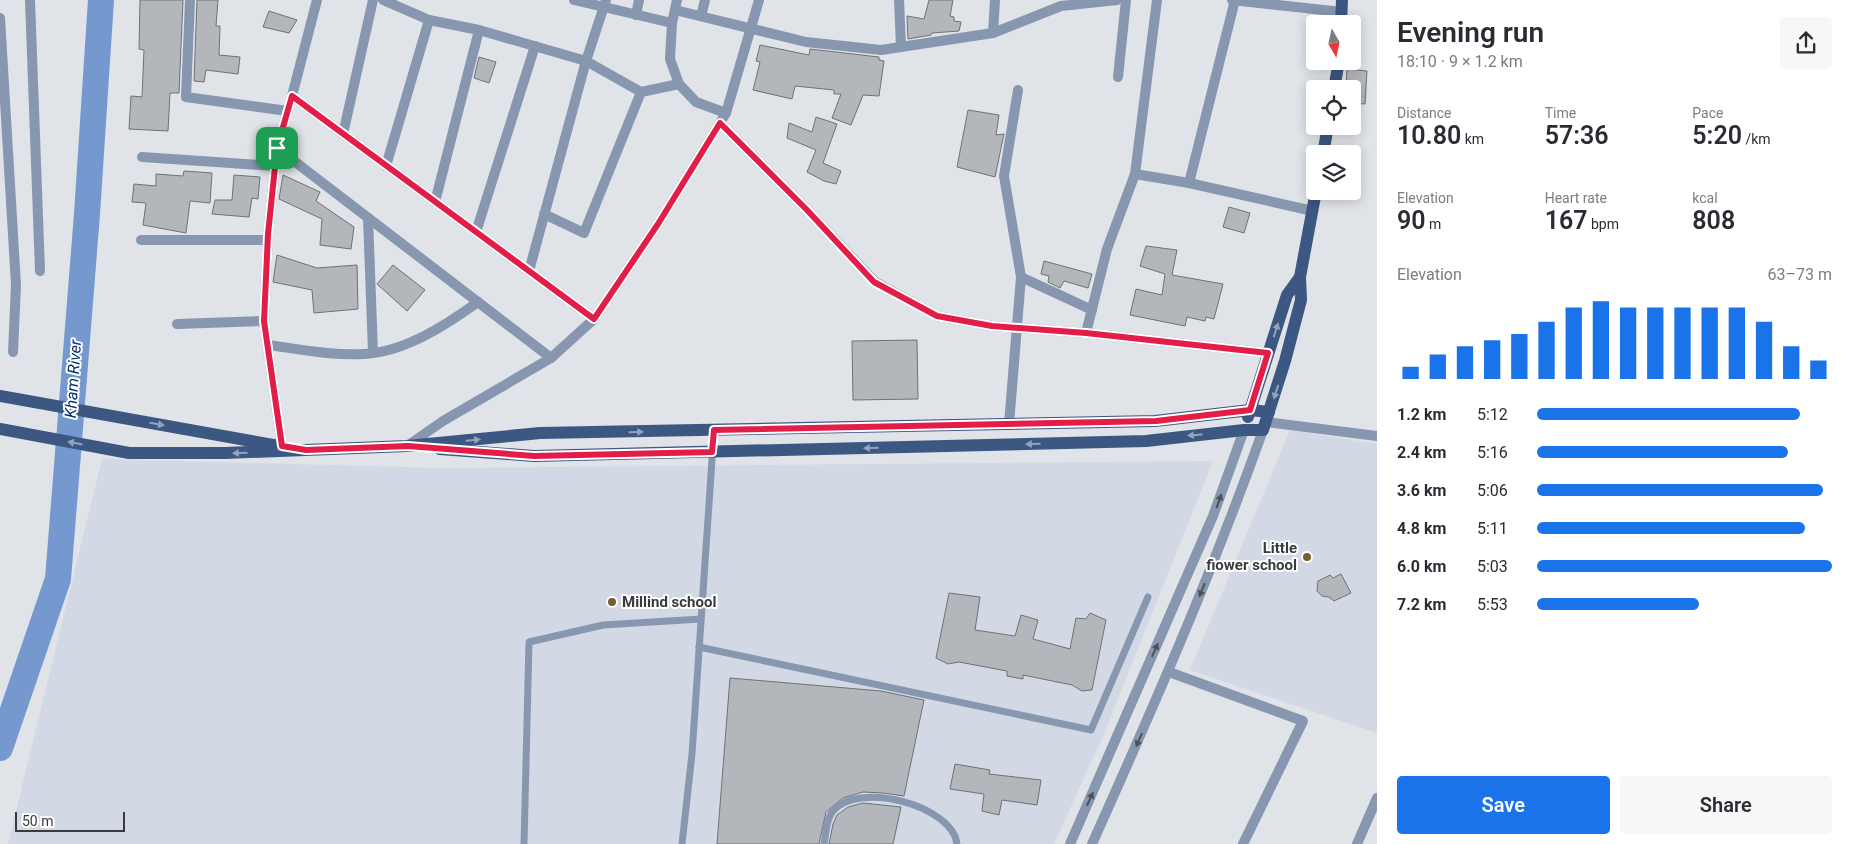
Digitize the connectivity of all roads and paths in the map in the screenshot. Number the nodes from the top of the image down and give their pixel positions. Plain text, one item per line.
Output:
1 (30, 0) edge
2 (190, 0) edge
3 (317, 0) edge
4 (373, 0) edge
5 (383, 0) edge
6 (574, 0) edge
7 (639, 0) edge
8 (705, 0) edge
9 (759, 0) edge
10 (900, 0) edge
11 (995, 0) edge
12 (1117, 0) edge
13 (1126, 0) edge
14 (1157, 0) edge
15 (1234, 0) edge
16 (605, 4) edge
17 (676, 5) edge
18 (1342, 12) edge
19 (636, 15) junction
20 (701, 16) junction
21 (0, 18) edge
22 (429, 20) junction
23 (672, 23) junction
24 (752, 28) junction
25 (479, 30) junction
26 (993, 33) junction
27 (536, 46) junction
28 (901, 47) junction
29 (586, 61) junction
30 (1118, 77) dead end
31 (679, 84) junction
32 (1018, 90) dead end
33 (641, 92) junction
34 (292, 96) junction
35 (288, 111) junction
36 (726, 113) junction
37 (720, 123) junction
38 (343, 134) junction
39 (277, 148) junction
40 (142, 157) dead end
41 (275, 166) junction
42 (386, 166) junction
43 (1135, 174) junction
44 (1189, 183) junction
45 (1315, 200) edge
46 (435, 202) junction
47 (1313, 211) junction
48 (544, 214) junction
49 (368, 218) junction
50 (476, 232) junction
51 (141, 240) dead end
52 (267, 240) junction
53 (40, 271) dead end
54 (528, 271) junction
55 (1021, 277) junction
56 (1300, 277) junction
57 (478, 302) junction
58 (1092, 310) junction
59 (594, 319) junction
60 (264, 321) junction
61 (177, 324) dead end
62 (1016, 328) junction
63 (1086, 333) junction
64 (268, 345) junction
65 (13, 352) dead end
66 (373, 352) junction
67 (1268, 353) junction
68 (551, 358) junction
69 (0, 396) edge
70 (1250, 410) junction
71 (1266, 421) junction
72 (1009, 424) junction
73 (0, 429) edge
74 (714, 430) junction
75 (1244, 430) junction
76 (1377, 436) edge
77 (282, 446) junction
78 (408, 446) junction
79 (306, 450) junction
80 (712, 452) junction
81 (1148, 596) dead end
82 (701, 619) junction
83 (699, 647) junction
84 (1169, 672) junction
85 (1377, 798) edge
86 (524, 844) edge
87 (682, 844) edge
88 (824, 844) edge
89 (957, 844) edge
90 (1070, 844) edge
91 (1092, 844) edge
92 (1243, 844) edge
93 (1357, 844) edge

1 - 53 street
2 - 35 street
3 - 34 street
4 - 38 street
5 - 22 street
6 - 16 street
7 - 19 street
8 - 20 street
9 - 24 street
10 - 28 street
11 - 26 street
12 - 26 street
13 - 30 street
14 - 43 street
15 - 18 street
15 - 44 street
16 - 19 street
16 - 29 street
17 - 20 street
17 - 23 street
19 - 23 street
20 - 24 street
21 - 65 street
22 - 25 street
22 - 42 street
23 - 31 street
24 - 28 street
24 - 36 street
25 - 27 street
25 - 46 street
26 - 28 street
27 - 29 street
27 - 50 street
29 - 33 street
29 - 48 street
31 - 33 street
31 - 36 street
32 - 55 street
33 - 48 street
34 - 35 street
34 - 38 street
35 - 39 street
36 - 37 street
37 - 59 street
37 - 62 street
38 - 42 street
39 - 41 street
39 - 49 street
40 - 41 street
41 - 52 street
42 - 46 street
43 - 44 street
43 - 58 street
44 - 47 street
45 - 47 main road
46 - 50 street
47 - 56 main road
48 - 54 street
49 - 57 street
49 - 66 street
50 - 54 street
51 - 52 street
52 - 60 street
54 - 59 street
55 - 58 street
55 - 62 street
67 -> 56 main road
56 -> 71 main road
57 - 66 street
57 - 68 street
58 - 63 street
59 - 68 street
60 - 61 street
60 - 64 street
62 - 63 street
62 - 72 street
63 - 67 street
64 - 66 street
64 - 77 street
67 - 70 main road
68 - 78 street
69 -> 77 main road
70 - 71 main road
70 - 72 main road
70 - 75 main road
71 - 75 main road
71 - 76 street
71 -> 84 street
72 - 74 main road
79 -> 73 main road
78 -> 74 main road
74 - 80 lane
75 -> 80 main road
90 -> 75 street
77 - 79 main road
78 - 79 main road
78 - 80 main road
80 - 82 lane
81 - 83 lane
82 - 83 lane
82 - 86 lane
83 - 87 lane
84 -> 91 street
84 - 92 street
85 - 93 street
88 - 89 lane

